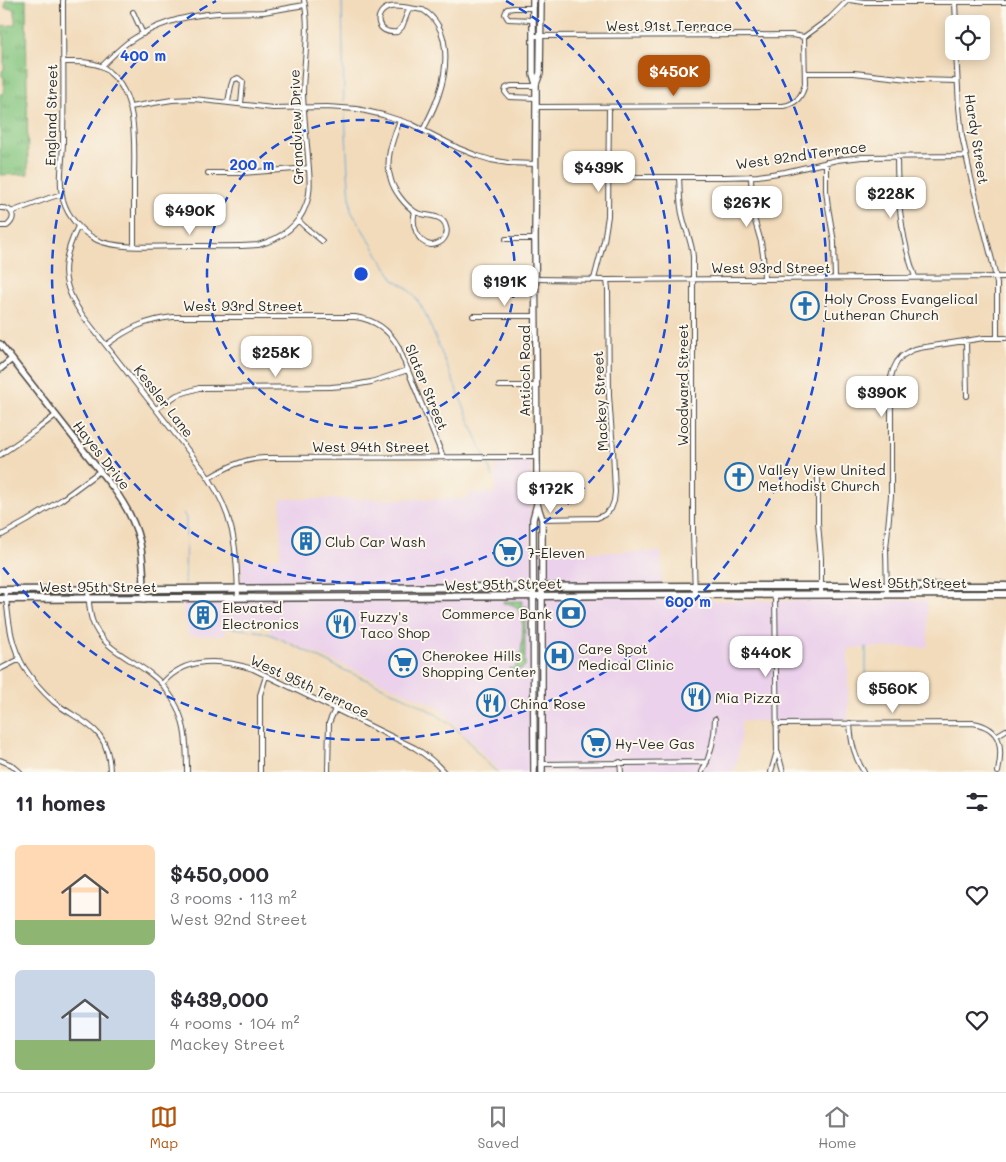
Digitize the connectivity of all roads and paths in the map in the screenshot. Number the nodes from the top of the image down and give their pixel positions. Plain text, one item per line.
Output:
1 (63, 0) edge
2 (533, 0) edge
3 (541, 0) edge
4 (848, 0) edge
5 (956, 2) junction
6 (1006, 2) edge
7 (305, 3) edge
8 (533, 8) junction
9 (409, 9) junction
10 (133, 12) dead end
11 (956, 15) edge
12 (533, 20) junction
13 (143, 34) junction
14 (533, 36) junction
15 (541, 36) junction
16 (804, 37) junction
17 (956, 60) edge
18 (63, 62) junction
19 (102, 66) junction
20 (805, 73) junction
21 (957, 81) junction
22 (536, 85) junction
23 (536, 98) junction
24 (228, 102) junction
25 (241, 104) junction
26 (130, 107) junction
27 (304, 107) junction
28 (609, 107) junction
29 (536, 108) junction
30 (400, 120) junction
31 (423, 130) junction
32 (897, 156) junction
33 (966, 156) junction
34 (826, 162) junction
35 (536, 164) junction
36 (308, 168) junction
37 (208, 173) dead end
38 (750, 176) junction
39 (609, 177) junction
40 (680, 177) junction
41 (62, 194) junction
42 (0, 208) edge
43 (11, 212) junction
44 (415, 212) junction
45 (299, 220) junction
46 (0, 226) edge
47 (78, 226) junction
48 (506, 239) dead end
49 (535, 239) junction
50 (322, 241) dead end
51 (134, 246) junction
52 (915, 277) junction
53 (1006, 277) edge
54 (764, 278) junction
55 (835, 278) junction
56 (995, 278) junction
57 (536, 279) junction
58 (594, 279) junction
59 (693, 279) junction
60 (607, 280) junction
61 (473, 316) dead end
62 (536, 316) junction
63 (385, 329) joint
64 (997, 338) junction
65 (1006, 338) edge
66 (966, 341) junction
67 (0, 344) edge
68 (106, 345) junction
69 (12, 359) junction
70 (0, 369) edge
71 (408, 370) junction
72 (499, 386) dead end
73 (537, 386) junction
74 (967, 396) dead end
75 (156, 409) junction
76 (56, 415) junction
77 (0, 455) edge
78 (443, 457) junction
79 (537, 457) junction
80 (818, 470) dead end
81 (100, 471) junction
82 (209, 478) junction
83 (537, 504) junction
84 (542, 519) junction
85 (0, 536) edge
86 (887, 585) junction
87 (694, 586) junction
88 (776, 586) junction
89 (821, 586) junction
90 (1006, 586) edge
91 (533, 587) junction
92 (542, 587) junction
93 (238, 589) junction
94 (3, 590) edge
95 (88, 590) junction
96 (144, 590) junction
97 (776, 594) junction
98 (1006, 594) edge
99 (695, 595) junction
100 (821, 595) junction
101 (887, 595) junction
102 (533, 596) junction
103 (542, 596) junction
104 (144, 598) junction
105 (238, 598) junction
106 (3, 599) edge
107 (89, 599) junction
108 (20, 659) junction
109 (0, 669) edge
110 (266, 676) junction
111 (162, 684) junction
112 (335, 709) junction
113 (715, 718) dead end
114 (850, 723) junction
115 (776, 724) junction
116 (1006, 730) edge
117 (996, 736) junction
118 (777, 751) junction
119 (0, 760) edge
120 (620, 762) junction
121 (707, 762) junction
122 (542, 764) junction
123 (20, 772) edge
124 (110, 772) edge
125 (187, 772) edge
126 (260, 772) edge
127 (328, 772) edge
128 (444, 772) edge
129 (534, 772) edge
130 (542, 772) edge
131 (621, 772) edge
132 (702, 772) edge
133 (771, 772) edge
134 (783, 772) edge
135 (864, 772) edge
136 (998, 772) edge

1 - 18 street, England Street
2 - 8 main road, Antioch Road
3 - 15 main road, Antioch Road
4 - 5 street
4 - 16 street
5 - 6 street
5 - 11 street
7 - 13 street
7 - 27 street, Grandview Drive
8 - 12 main road, Antioch Road
8 - 12 street
9 - 9 street
9 - 31 street
10 - 13 street
12 - 14 main road, Antioch Road
13 - 19 street
14 - 15 street, West 91st Terrace
14 - 22 main road, Antioch Road
15 - 16 street, West 91st Terrace
15 - 22 main road, Antioch Road
16 - 20 street
17 - 21 street, Hardy Street
18 - 19 street
18 - 41 street, England Street
19 - 26 street
20 - 21 street
20 - 28 street
21 - 33 street, Hardy Street
22 - 23 main road, Antioch Road
22 - 23 street
23 - 29 main road, Antioch Road
24 - 25 street
24 - 25 street
24 - 26 street
25 - 27 street
26 - 51 street
27 - 30 street
27 - 36 street, Grandview Drive
28 - 29 street
28 - 39 street
29 - 35 main road, Antioch Road
30 - 31 street
30 - 44 street
31 - 35 street
32 - 33 street, West 92nd Terrace
32 - 34 street, West 92nd Terrace
32 - 52 street
33 - 56 street, Hardy Street
34 - 38 street, West 92nd Terrace
34 - 55 street
35 - 49 main road, Antioch Road
36 - 37 street
36 - 45 street, Grandview Drive
38 - 40 street, West 92nd Terrace
38 - 54 street
39 - 40 street, West 92nd Terrace
39 - 58 street
40 - 59 street, Woodward Street
41 - 43 street
41 - 47 street, England Street
42 - 43 street
43 - 46 street
44 - 44 street
45 - 50 street
45 - 51 street
47 - 51 street
47 - 68 street, Kessler Lane
48 - 49 street
49 - 57 main road, Antioch Road
52 - 55 street, West 93rd Street
52 - 56 street, West 93rd Street
53 - 56 street, West 93rd Street
54 - 55 street, West 93rd Street
54 - 59 street, West 93rd Street
56 - 64 street, Hardy Street
57 - 58 street, West 93rd Street
57 - 62 main road, Antioch Road
58 - 60 street, West 93rd Street
59 - 60 street, West 93rd Street
59 - 87 street, Woodward Street
60 - 84 street, Mackey Street
61 - 62 street
62 - 73 main road, Antioch Road
63 - 68 street, West 93rd Street
63 - 71 street, Slater Street
64 - 65 street
64 - 66 street
66 - 74 street
66 - 86 street
67 - 69 street, Hayes Drive
68 - 75 street, Kessler Lane
69 - 70 street
69 - 76 street, Hayes Drive
71 - 75 street
71 - 78 street, Slater Street
72 - 73 street
73 - 79 main road, Antioch Road
75 - 82 street, Kessler Lane
76 - 77 street
76 - 81 street, Hayes Drive
78 - 79 street, West 94th Street
78 - 82 street, West 94th Street
79 - 83 main road, Antioch Road
80 - 89 street
81 - 85 street
81 - 96 street, Hayes Drive
82 - 93 street, Kessler Lane
83 - 84 main road, Antioch Road
83 - 91 main road, Antioch Road
84 - 92 main road, Antioch Road
86 - 89 main road, West 95th Street
86 - 90 main road, West 95th Street
86 - 101 street
87 - 88 main road, West 95th Street
87 - 92 main road, West 95th Street
87 - 99 street, Woodward Street
88 - 89 main road, West 95th Street
88 - 97 street
89 - 100 street
91 - 92 main road, West 95th Street
91 - 93 main road, West 95th Street
91 - 102 main road, Antioch Road
92 - 103 main road, Antioch Road
93 - 96 main road, West 95th Street
93 - 105 street, Kessler Lane
94 - 95 main road, West 95th Street
94 - 106 street
95 - 96 main road, West 95th Street
95 - 107 street
96 - 104 street, Hayes Drive
97 - 99 main road, West 95th Street
97 - 100 main road, West 95th Street
97 - 115 street
98 - 101 main road, West 95th Street
99 - 103 main road, West 95th Street
100 - 101 main road, West 95th Street
102 - 103 main road, West 95th Street
102 - 105 main road, West 95th Street
102 - 129 main road, Antioch Road
103 - 122 main road, Antioch Road
104 - 105 main road, West 95th Street
104 - 107 main road, West 95th Street
106 - 107 main road, West 95th Street
106 - 108 street
107 - 111 street
108 - 109 street
108 - 124 street
110 - 111 street, West 95th Terrace
110 - 112 street, West 95th Terrace
110 - 126 street
111 - 125 street
112 - 127 street
112 - 128 street, West 95th Terrace
113 - 121 street
114 - 115 street
114 - 117 street
114 - 135 street
115 - 118 street
116 - 117 street
117 - 136 street
118 - 133 street
118 - 134 street
119 - 123 street
120 - 121 street
120 - 122 street
120 - 131 street
121 - 132 street
122 - 130 main road, Antioch Road

